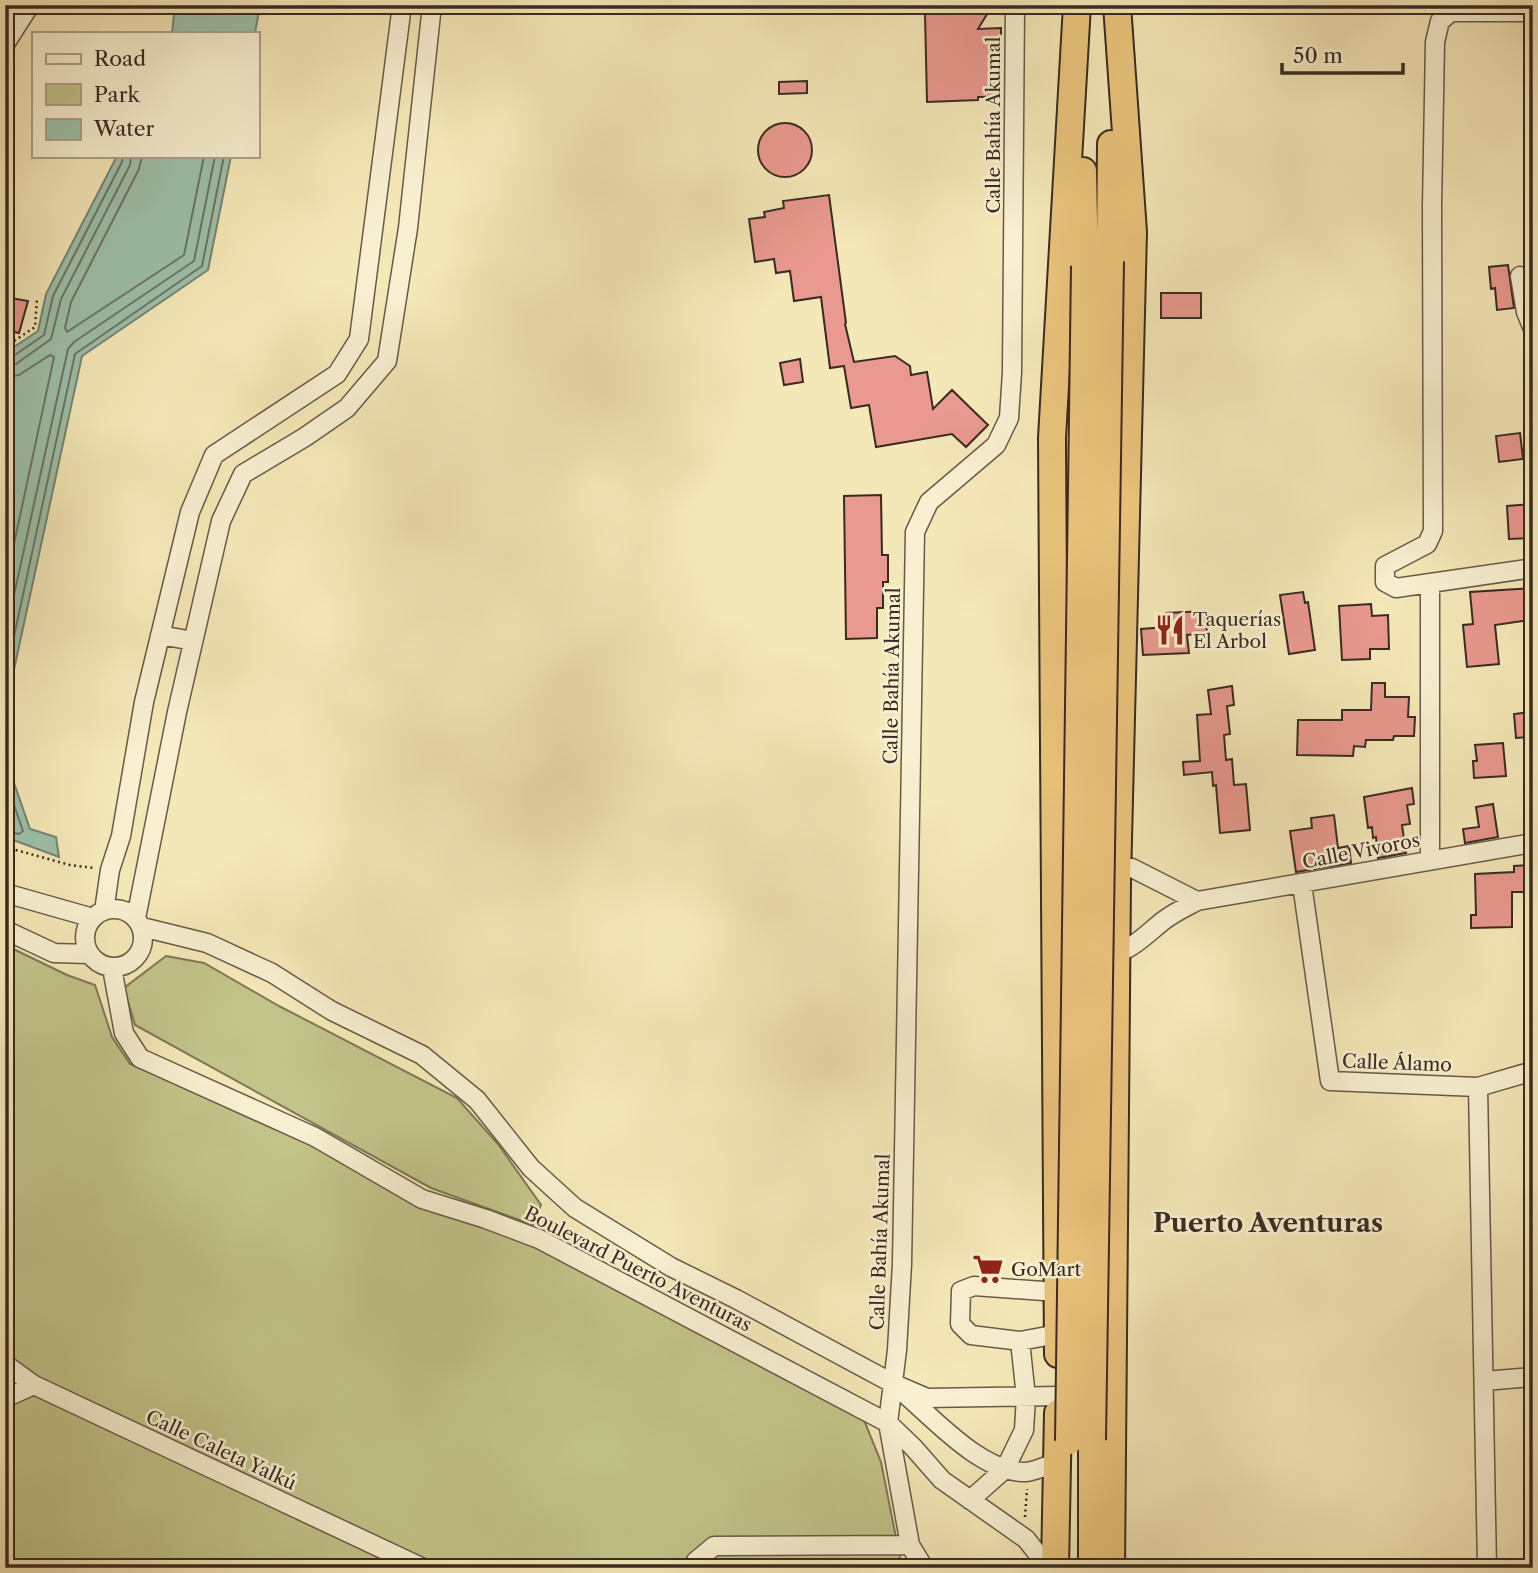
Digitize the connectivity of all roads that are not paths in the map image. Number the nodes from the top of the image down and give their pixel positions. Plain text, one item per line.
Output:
1 (30, 5) edge
2 (402, 5) edge
3 (432, 5) edge
4 (1015, 5) edge
5 (1079, 5) edge
6 (1114, 5) edge
7 (1533, 12) edge
8 (5, 44) edge
9 (392, 89) junction
10 (422, 90) junction
11 (1097, 264) junction
12 (1520, 276) dead end
13 (1533, 329) edge
14 (1533, 568) edge
15 (1430, 584) junction
16 (160, 635) junction
17 (193, 641) junction
18 (1533, 843) edge
19 (1430, 860) junction
20 (1118, 867) junction
21 (1302, 884) junction
22 (1055, 885) junction
23 (5, 894) edge
24 (1197, 901) junction
25 (98, 915) junction
26 (139, 922) junction
27 (5, 930) edge
28 (1054, 945) junction
29 (89, 954) junction
30 (1117, 954) junction
31 (112, 968) junction
32 (1533, 1071) edge
33 (1478, 1087) junction
34 (1057, 1292) junction
35 (1058, 1335) junction
36 (1020, 1341) junction
37 (5, 1364) edge
38 (1533, 1377) edge
39 (1484, 1381) junction
40 (892, 1383) junction
41 (34, 1385) junction
42 (1058, 1396) junction
43 (1026, 1397) junction
44 (5, 1398) edge
45 (888, 1423) junction
46 (1073, 1447) junction
47 (1005, 1469) junction
48 (970, 1500) junction
49 (911, 1545) junction
50 (423, 1568) edge
51 (693, 1568) edge
52 (924, 1568) edge
53 (1049, 1568) edge
54 (1055, 1568) edge
55 (1066, 1568) edge
56 (1092, 1568) edge
57 (1111, 1568) edge
58 (1487, 1568) edge

1 - 8 street
2 - 9 street
3 - 10 street
4 - 40 street, Calle Bahía Akumal
5 - 11 highway
5 - 22 highway
6 - 11 highway
6 - 20 highway
7 - 15 street
9 - 10 street
9 - 16 street
10 - 17 street
11 - 46 highway, bridge
12 - 13 street
14 - 15 street
15 - 19 street
16 - 17 street
16 - 25 street
17 - 26 street
18 - 19 street, Calle Vivoros
19 - 21 street, Calle Vivoros
20 - 22 street
20 - 24 street
20 - 30 highway
21 - 24 street, Calle Vivoros
21 - 33 street, Calle Álamo
22 - 28 highway
23 - 25 street
24 - 30 street
25 - 26 street
25 - 29 street
26 - 31 street
26 - 40 street, Boulevard Puerto Aventuras
27 - 29 street
28 - 30 street
28 - 34 highway
29 - 31 street
30 - 57 highway
31 - 45 street, Boulevard Puerto Aventuras
32 - 33 street, Calle Álamo
33 - 39 street
34 - 35 highway
34 - 36 street
35 - 36 street
35 - 42 highway
36 - 43 street
37 - 41 street, Calle Caleta Yalkú
38 - 39 street
39 - 58 street
40 - 43 street, Boulevard Puerto Aventuras
40 - 45 street, Calle Bahía Akumal
40 - 47 street, Boulevard Puerto Aventuras
41 - 44 street
41 - 50 street, Calle Caleta Yalkú
42 - 43 street, Boulevard Puerto Aventuras
42 - 46 highway
43 - 47 street
45 - 48 street, Boulevard Puerto Aventuras
45 - 49 street, Calle Bahía Akumal
46 - 47 street, Boulevard Puerto Aventuras
46 - 54 highway
46 - 55 highway
46 - 56 highway
47 - 48 street
48 - 53 street, Boulevard Puerto Aventuras
49 - 51 street
49 - 52 street, Calle Bahía Akumal

